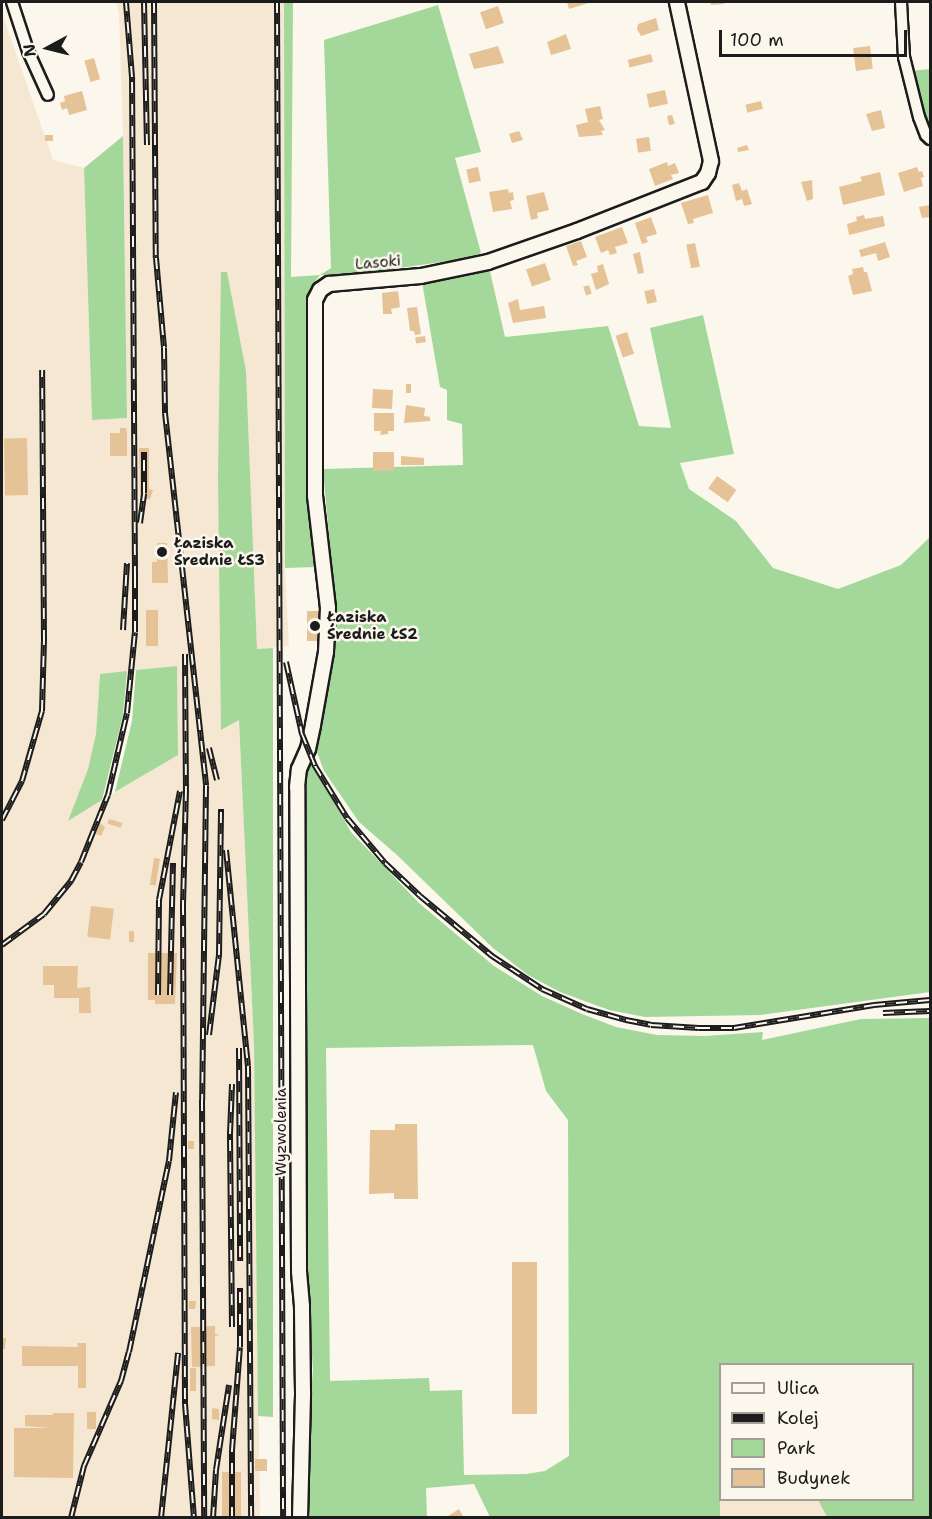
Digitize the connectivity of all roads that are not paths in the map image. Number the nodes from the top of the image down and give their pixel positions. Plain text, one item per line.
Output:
1 (12, 2) edge
2 (677, 2) edge
3 (901, 2) edge
4 (48, 95) dead end
5 (930, 139) edge
6 (308, 749) joint
7 (300, 1518) edge

1 - 4 street
2 - 6 street, Lasoki
3 - 5 street
6 - 7 street, Wyzwolenia

